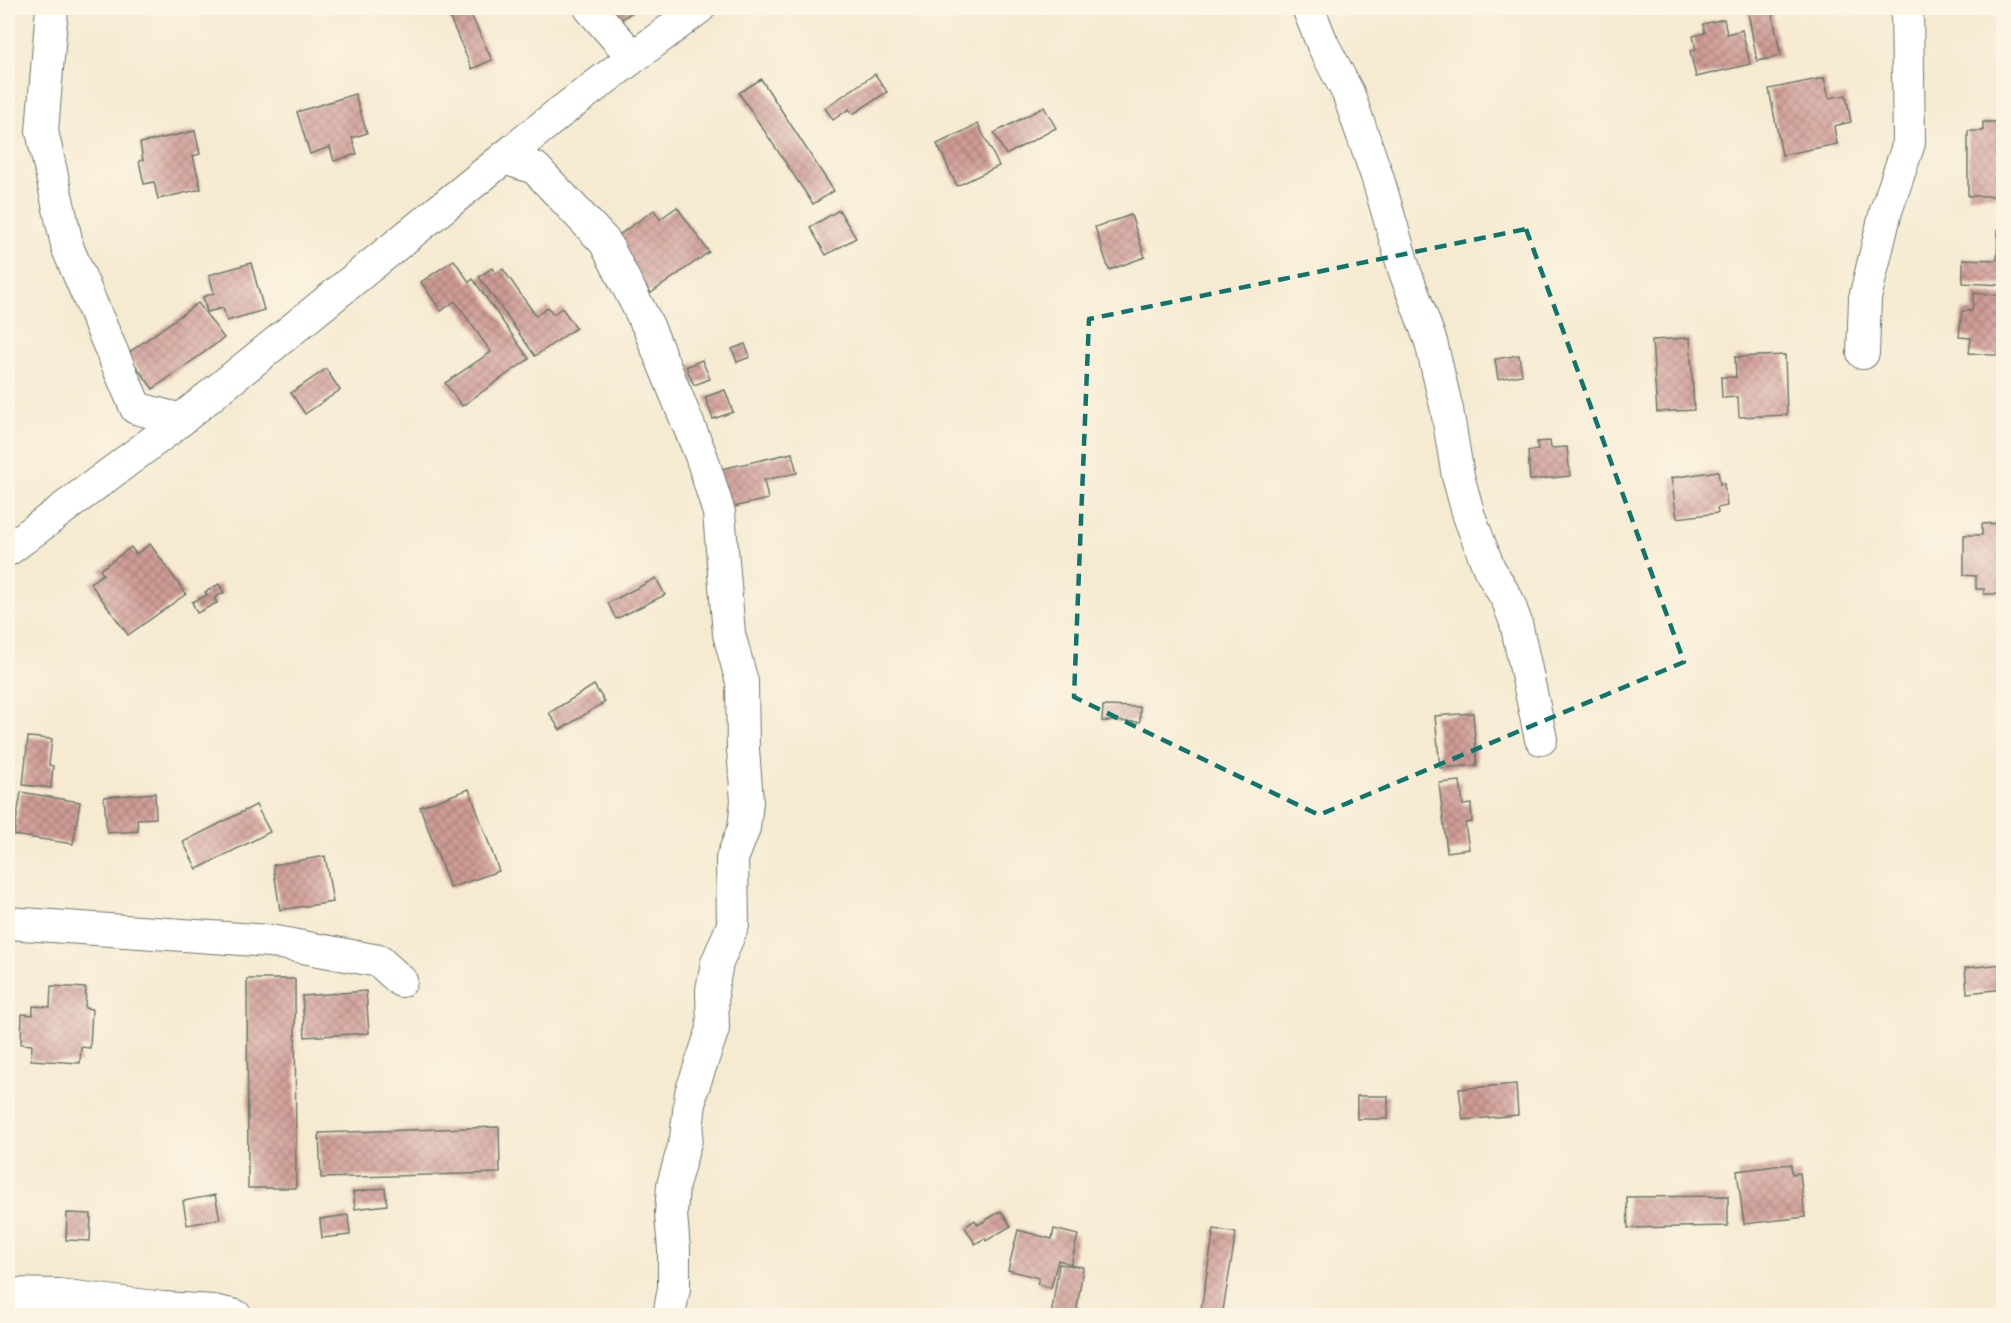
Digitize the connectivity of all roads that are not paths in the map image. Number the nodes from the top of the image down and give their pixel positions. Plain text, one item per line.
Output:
1 (52, 8) edge
2 (590, 8) edge
3 (699, 8) edge
4 (1308, 8) edge
5 (1907, 8) edge
6 (633, 57) junction
7 (532, 153) junction
8 (1863, 353) dead end
9 (136, 408) junction
10 (181, 420) junction
11 (137, 454) junction
12 (8, 550) edge
13 (1541, 739) dead end
14 (8, 923) edge
15 (401, 981) dead end
16 (8, 1294) edge
17 (236, 1316) edge
18 (669, 1316) edge

1 - 9 street
2 - 6 street
3 - 6 street
4 - 13 street
5 - 8 street
6 - 7 street
7 - 10 street
7 - 18 street
9 - 10 street
9 - 11 street
10 - 11 street
11 - 12 street
14 - 15 street
16 - 17 street

